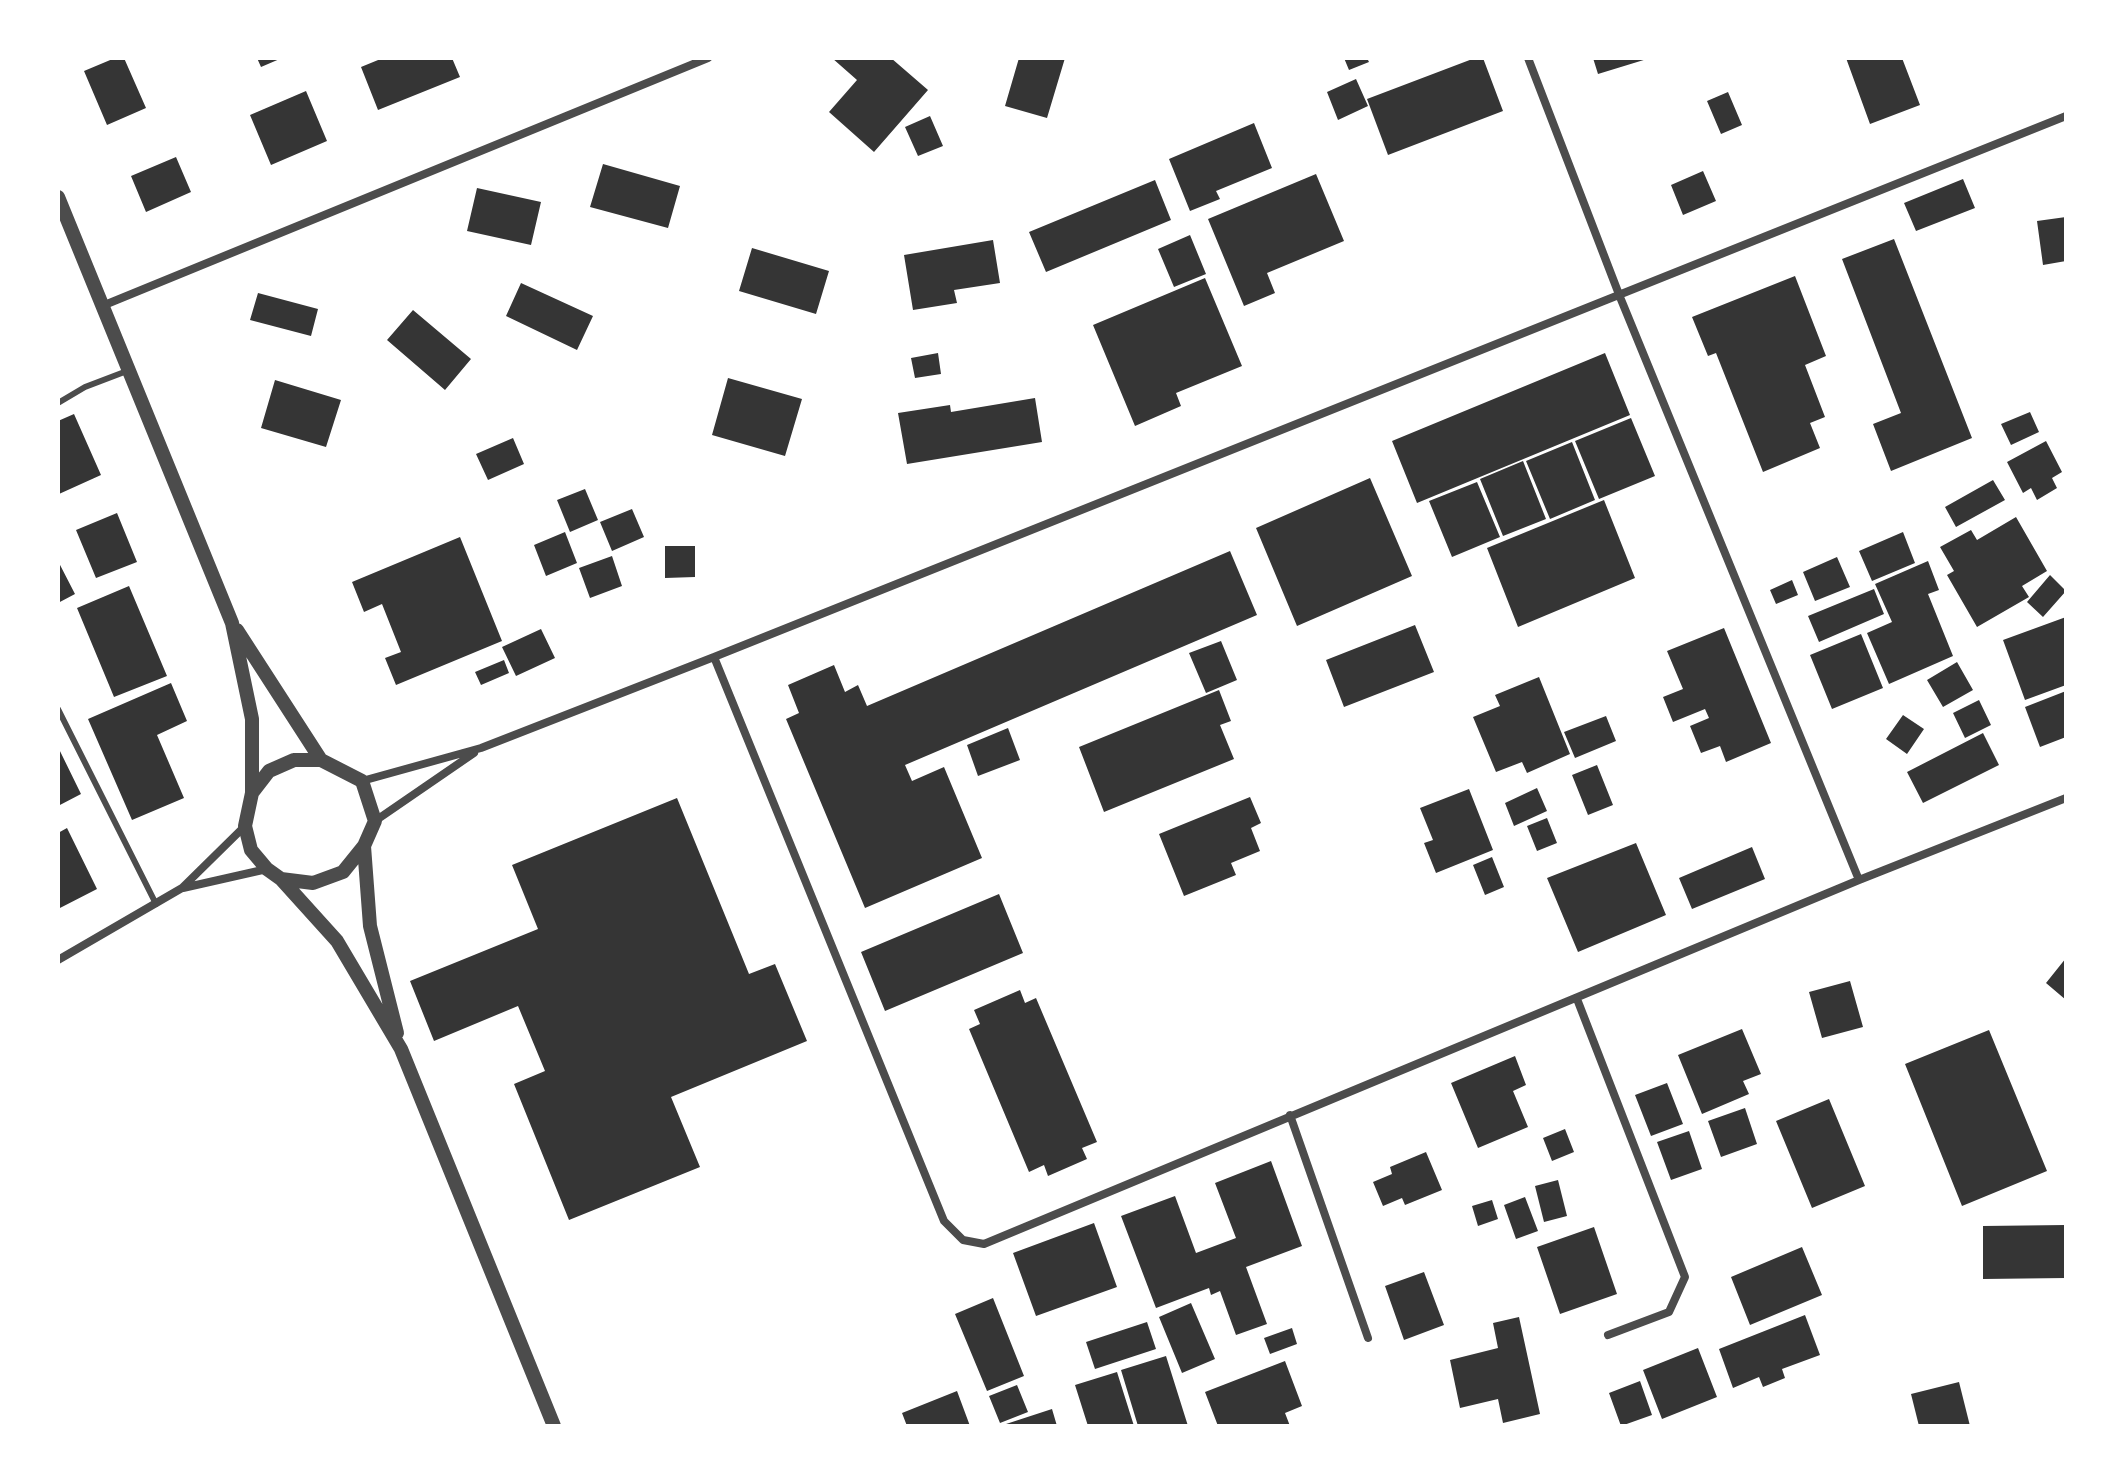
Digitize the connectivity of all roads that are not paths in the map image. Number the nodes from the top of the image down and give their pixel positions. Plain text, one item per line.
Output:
1 (708, 58) edge
2 (1528, 58) edge
3 (2066, 116) edge
4 (58, 197) edge
5 (1620, 297) junction
6 (102, 306) junction
7 (129, 371) junction
8 (58, 403) edge
9 (232, 623) junction
10 (714, 657) junction
11 (58, 709) edge
12 (481, 748) junction
13 (321, 760) junction
14 (362, 781) junction
15 (252, 793) junction
16 (2066, 798) edge
17 (375, 821) junction
18 (245, 826) junction
19 (364, 846) junction
20 (267, 869) junction
21 (281, 879) junction
22 (1859, 880) junction
23 (182, 888) junction
24 (156, 904) junction
25 (58, 960) edge
26 (1577, 999) junction
27 (401, 1049) junction
28 (1290, 1115) junction
29 (1608, 1335) dead end
30 (1368, 1338) dead end
31 (554, 1426) edge

1 - 6 street
2 - 5 street
3 - 5 street
4 - 6 street
5 - 10 street
5 - 22 street
6 - 7 street
7 - 8 lane
7 - 9 street
9 - 13 street
9 - 15 street
10 - 12 street
10 - 28 street
11 - 24 lane
12 - 14 street
12 - 17 street
13 - 14 street
13 - 15 street
14 - 17 street
15 - 18 street
16 - 22 street
17 - 19 street
18 - 20 street
18 - 23 street
19 - 21 street
19 - 27 street
20 - 21 street
20 - 23 street
21 - 27 street
22 - 26 street
23 - 24 street
24 - 25 street
26 - 28 street
26 - 29 street
27 - 31 street
28 - 30 street

